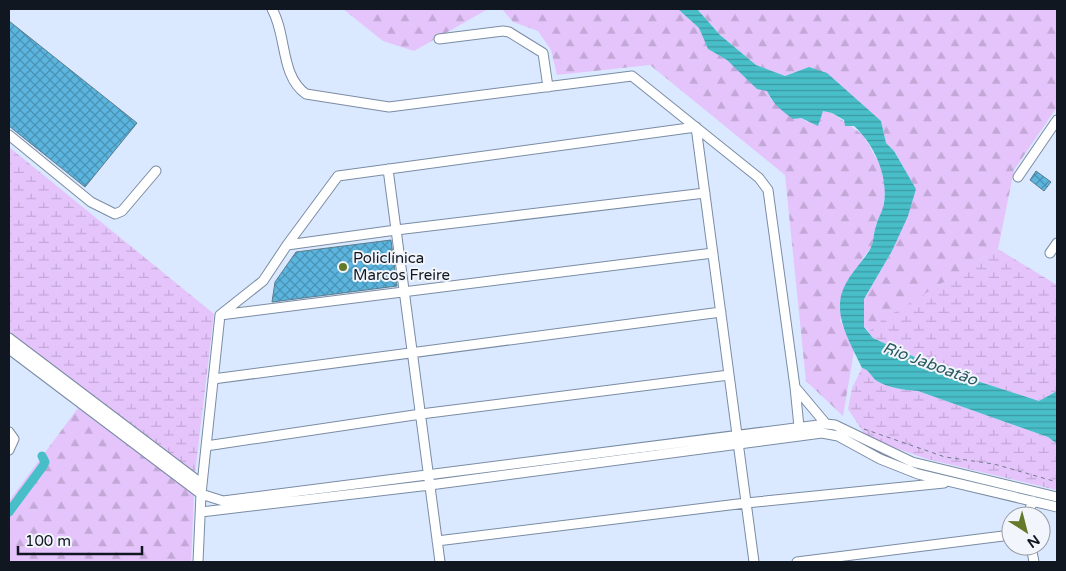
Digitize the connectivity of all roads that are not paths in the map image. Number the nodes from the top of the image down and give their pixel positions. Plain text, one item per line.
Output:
1 (272, 9) edge
2 (439, 39) dead end
3 (548, 87) junction
4 (1057, 120) edge
5 (696, 127) junction
6 (9, 135) edge
7 (388, 169) junction
8 (156, 171) dead end
9 (1018, 177) dead end
10 (705, 193) junction
11 (396, 230) junction
12 (1057, 242) edge
13 (287, 246) junction
14 (713, 253) junction
15 (1050, 253) dead end
16 (405, 292) junction
17 (721, 312) junction
18 (220, 315) junction
19 (9, 338) edge
20 (9, 349) edge
21 (413, 353) junction
22 (730, 375) junction
23 (213, 379) junction
24 (795, 387) junction
25 (420, 414) junction
26 (826, 424) junction
27 (799, 427) junction
28 (9, 432) edge
29 (737, 435) junction
30 (738, 445) junction
31 (206, 446) junction
32 (9, 450) edge
33 (429, 480) junction
34 (951, 482) junction
35 (202, 484) junction
36 (201, 494) junction
37 (1057, 497) edge
38 (1033, 501) junction
39 (746, 503) junction
40 (1031, 506) edge
41 (1057, 507) edge
42 (201, 512) junction
43 (1001, 536) edge
44 (437, 541) junction
45 (198, 562) edge
46 (440, 562) edge
47 (754, 562) edge
48 (797, 562) edge

1 - 3 street
2 - 3 street
3 - 5 street
4 - 9 street
5 - 7 street
5 - 10 street
5 - 24 street
6 - 8 street
7 - 11 street
7 - 13 street
10 - 11 street
10 - 14 street
11 - 13 street
11 - 16 street
12 - 15 street
13 - 18 street
14 - 16 street
14 - 17 street
16 - 18 street
16 - 21 street
17 - 21 street
17 - 22 street
18 - 23 street
19 - 35 street
20 - 36 street
21 - 23 street
21 - 25 street
22 - 25 street
22 - 29 street
23 - 31 street
24 - 26 street
24 - 27 street
25 - 31 street
25 - 33 street
26 - 27 street
26 - 37 street
27 - 29 street
28 - 32 street
29 - 30 street
29 - 33 street
30 - 33 street
30 - 34 street
30 - 39 street
31 - 35 street
33 - 36 street
33 - 42 street
33 - 44 street
34 - 38 street
34 - 39 street
35 - 36 street
36 - 42 street
38 - 40 street
38 - 41 street
39 - 44 street
39 - 47 street
42 - 45 street
43 - 48 street
44 - 46 street

